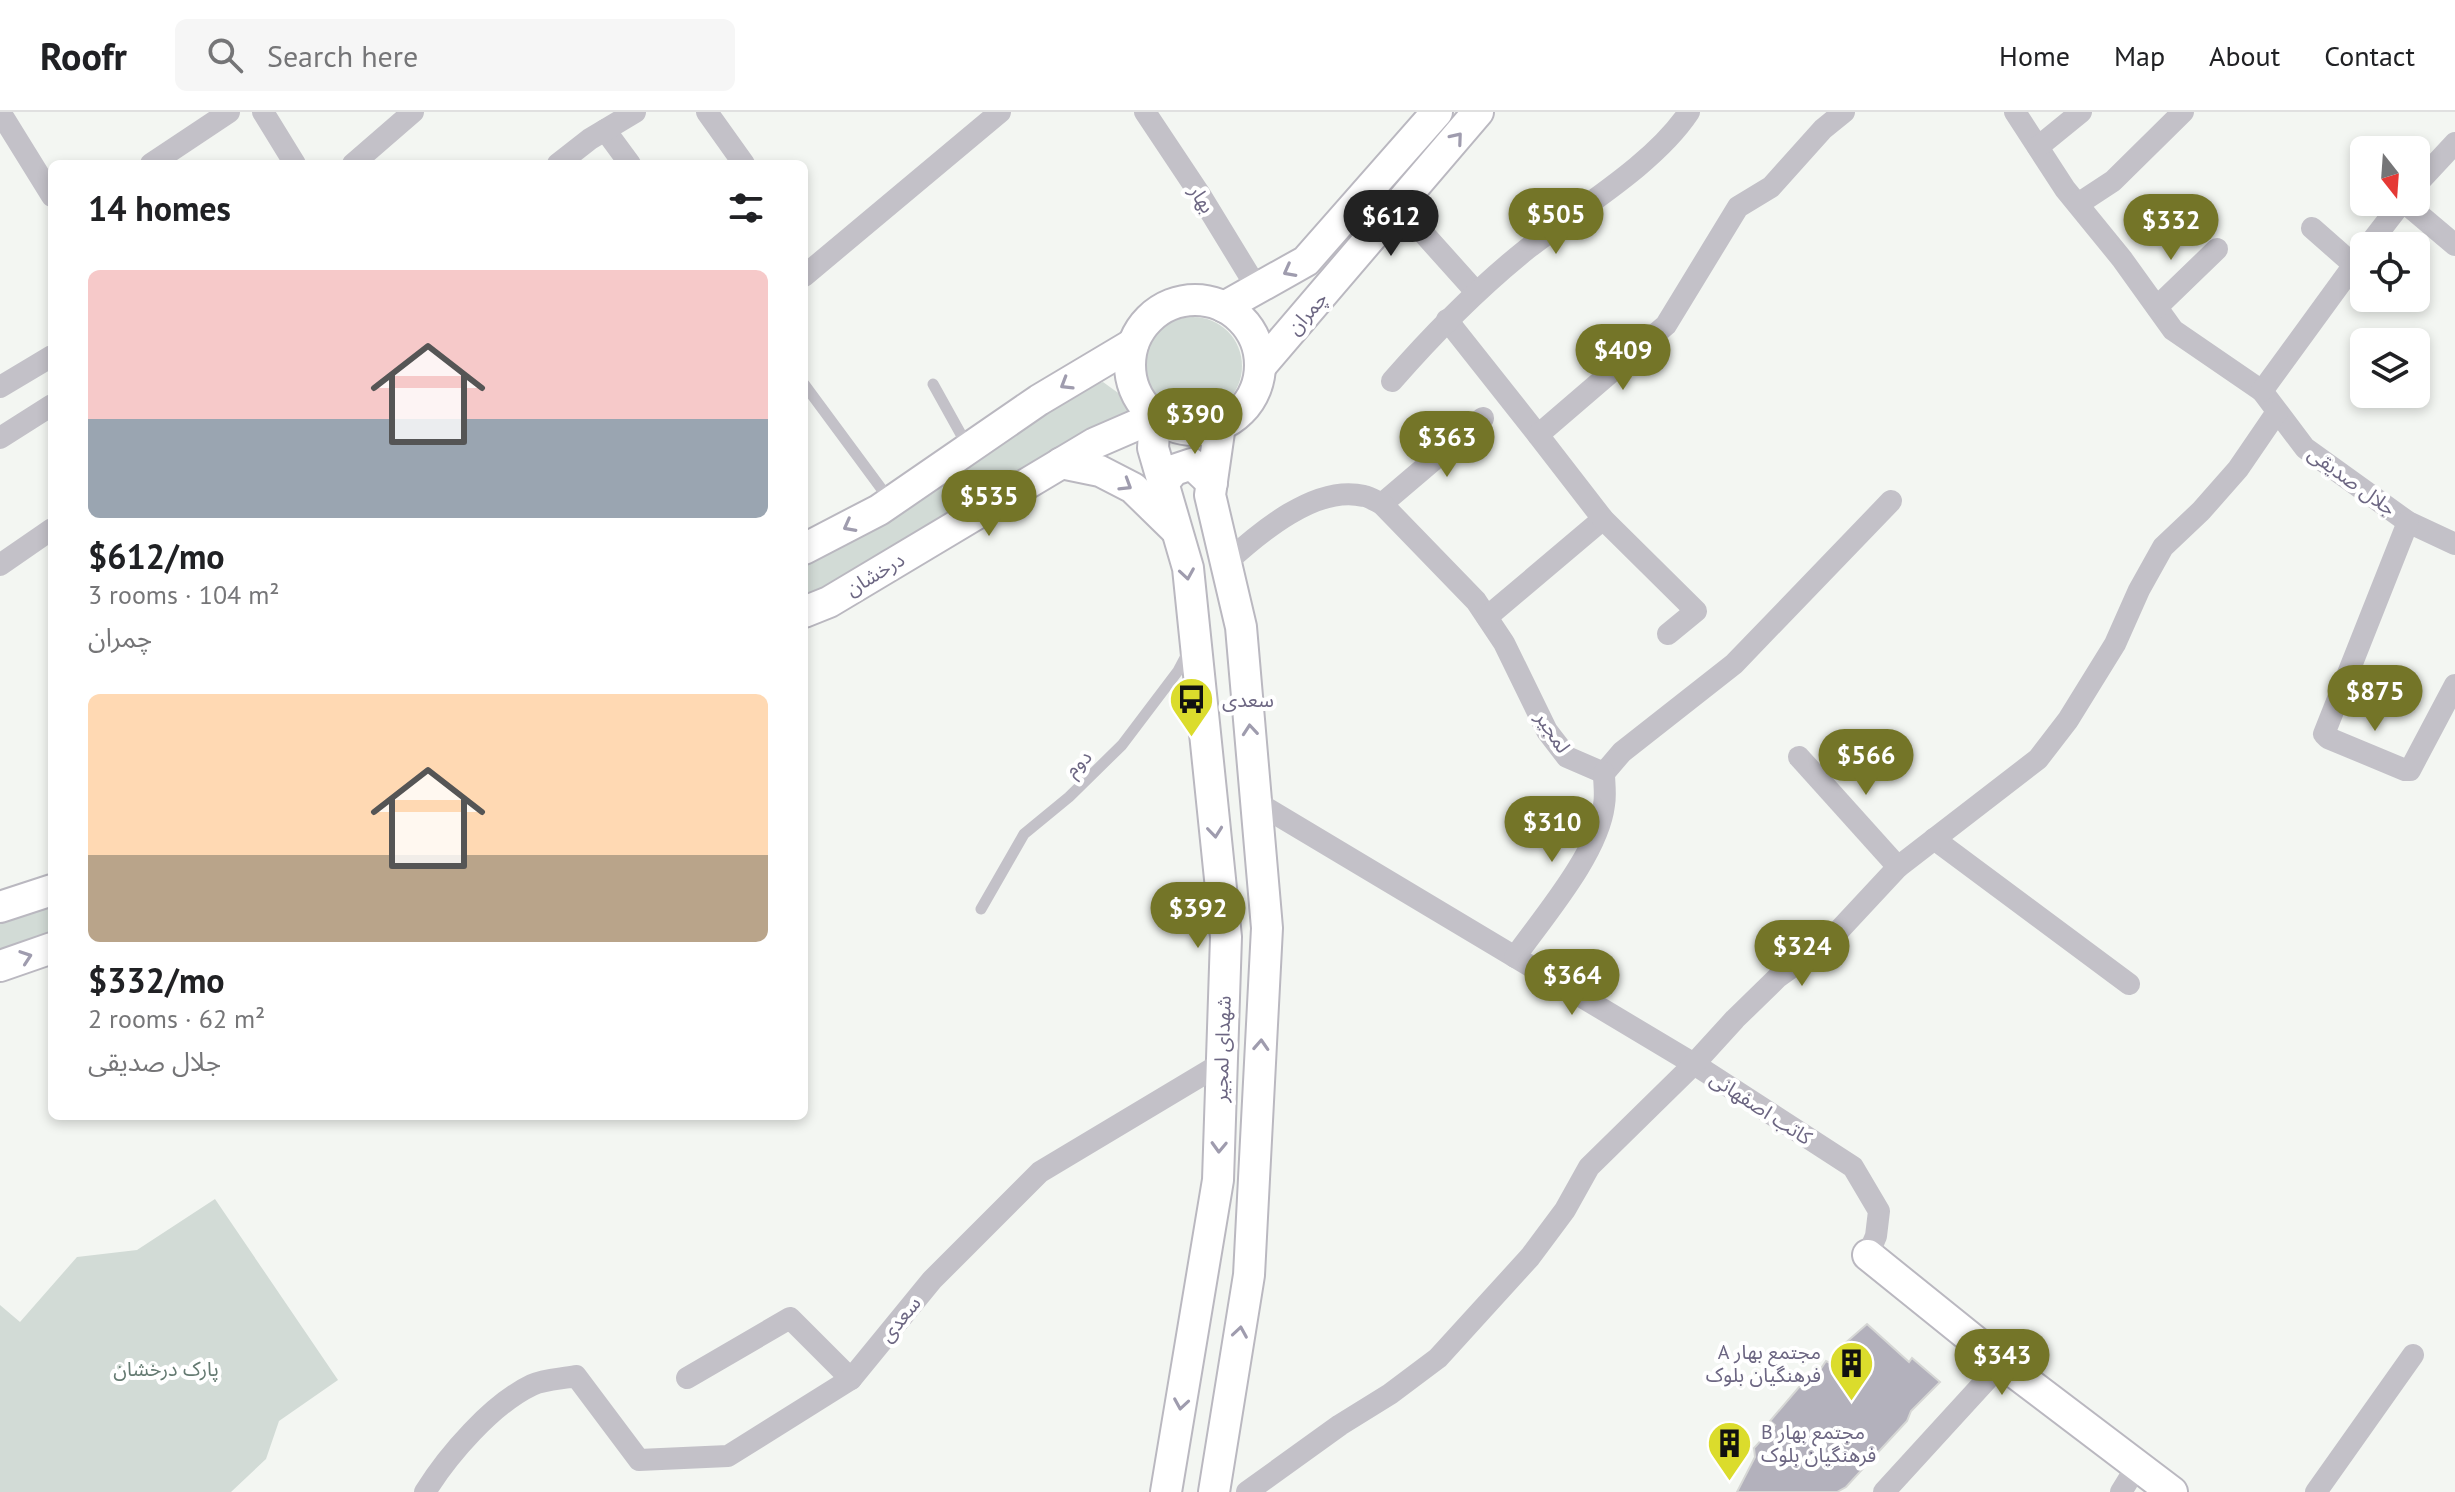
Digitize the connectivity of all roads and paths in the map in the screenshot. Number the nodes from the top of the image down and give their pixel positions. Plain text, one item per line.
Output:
1 (0, 112) edge
2 (229, 112) edge
3 (263, 112) edge
4 (413, 112) edge
5 (635, 112) edge
6 (707, 112) edge
7 (1000, 112) edge
8 (1145, 112) edge
9 (1437, 112) edge
10 (1478, 112) edge
11 (1689, 112) edge
12 (1844, 112) edge
13 (2015, 112) edge
14 (2081, 112) edge
15 (2183, 112) edge
16 (605, 130) junction
17 (2455, 143) edge
18 (2038, 147) junction
19 (157, 160) edge
20 (293, 160) edge
21 (358, 160) edge
22 (564, 160) edge
23 (627, 160) edge
24 (741, 160) edge
25 (2430, 170) edge
26 (48, 190) edge
27 (2078, 204) junction
28 (1399, 206) junction
29 (2392, 216) edge
30 (2420, 216) edge
31 (2312, 228) dead end
32 (2379, 232) edge
33 (2455, 245) edge
34 (2217, 249) dead end
35 (2350, 252) edge
36 (2350, 270) edge
37 (808, 273) edge
38 (1257, 288) junction
39 (1476, 292) junction
40 (1224, 307) junction
41 (2157, 307) junction
42 (1447, 320) junction
43 (1133, 344) junction
44 (48, 358) edge
45 (1260, 367) junction
46 (1392, 381) dead end
47 (933, 384) dead end
48 (0, 387) edge
49 (808, 389) edge
50 (2262, 391) junction
51 (48, 408) edge
52 (2277, 412) junction
53 (1155, 417) junction
54 (1483, 418) dead end
55 (1220, 425) junction
56 (1538, 435) junction
57 (0, 438) edge
58 (969, 448) junction
59 (1061, 463) junction
60 (1163, 483) junction
61 (1212, 483) junction
62 (891, 501) junction
63 (1891, 501) dead end
64 (1382, 504) junction
65 (1603, 519) junction
66 (2408, 522) junction
67 (1177, 531) junction
68 (48, 532) edge
69 (2455, 544) edge
70 (808, 547) edge
71 (1226, 563) junction
72 (0, 565) edge
73 (808, 610) edge
74 (1487, 617) junction
75 (1668, 634) dead end
76 (1195, 637) junction
77 (2455, 685) edge
78 (1799, 757) dead end
79 (1604, 773) junction
80 (1256, 802) junction
81 (1934, 839) junction
82 (1898, 867) junction
83 (48, 891) edge
84 (0, 907) edge
85 (981, 909) dead end
86 (48, 949) edge
87 (1515, 957) junction
88 (0, 966) edge
89 (2129, 984) dead end
90 (1222, 1063) junction
91 (1694, 1064) junction
92 (1868, 1255) joint
93 (2413, 1355) dead end
94 (2002, 1363) junction
95 (687, 1378) dead end
96 (851, 1379) junction
97 (2137, 1466) junction
98 (425, 1492) edge
99 (1166, 1492) edge
100 (1214, 1492) edge
101 (1247, 1492) edge
102 (1884, 1492) edge
103 (2121, 1492) edge
104 (2172, 1492) edge
105 (2316, 1492) edge

1 - 26 street
2 - 19 street
3 - 20 street
4 - 21 street
5 - 16 street
6 - 24 street
7 - 37 street
8 - 38 street, بهار
9 -> 38 main road, چمران
28 -> 10 main road, چمران
11 - 39 street
12 - 56 street
13 - 18 street, جلال صدیقی
14 - 18 street
15 - 27 street
16 - 22 street
16 - 23 street
17 - 25 street
18 - 27 street, جلال صدیقی
27 - 41 street, جلال صدیقی
28 - 39 street
28 - 45 main road, چمران
29 - 32 street
30 - 33 street
31 - 35 street
34 - 41 street
36 - 50 street
38 - 40 main road, چمران
39 - 42 street
40 - 43 main road
40 - 45 main road
41 - 50 street, جلال صدیقی
42 - 46 street
42 - 56 street
43 - 53 main road
43 -> 58 main road
44 - 48 street
45 - 55 main road
47 - 58 lane
49 - 62 lane
50 - 52 street, جلال صدیقی
51 - 57 street
52 - 66 street, جلال صدیقی
52 - 81 street
53 - 55 main road
53 - 59 main road, درخشان
53 - 60 main road, شهدای لمجیر
54 - 64 street
55 - 61 main road, شهدای لمجیر
56 - 65 street
58 - 62 main road
59 -> 67 main road
59 - 73 main road, درخشان
60 - 61 main road
60 - 67 main road, شهدای لمجیر
61 - 71 main road, شهدای لمجیر
62 -> 70 main road
63 - 79 street
64 - 71 street
64 - 74 street, لمجیر
65 - 74 street
65 - 75 street
66 - 69 street, جلال صدیقی
66 - 77 street
67 -> 76 main road, شهدای لمجیر
68 - 72 street
80 -> 71 main road, شهدای لمجیر
74 - 79 street, لمجیر
76 - 85 lane, دوم
76 -> 90 main road, شهدای لمجیر
78 - 82 street
79 - 87 street
80 - 87 street, کاتب اصفهانی
100 -> 80 main road, شهدای لمجیر
81 - 82 street
81 - 89 street
82 - 91 street
83 - 84 main road
88 -> 86 main road
87 - 91 street, کاتب اصفهانی
90 - 96 street, سعدی
90 -> 99 main road, شهدای لمجیر
91 - 92 street, کاتب اصفهانی
91 - 101 street
92 - 94 main road, کاتب اصفهانی
93 - 105 street
94 - 97 main road, کاتب اصفهانی
94 - 102 street
95 - 96 street
96 - 98 street, سعدی
97 - 103 street
97 - 104 main road, کاتب اصفهانی

